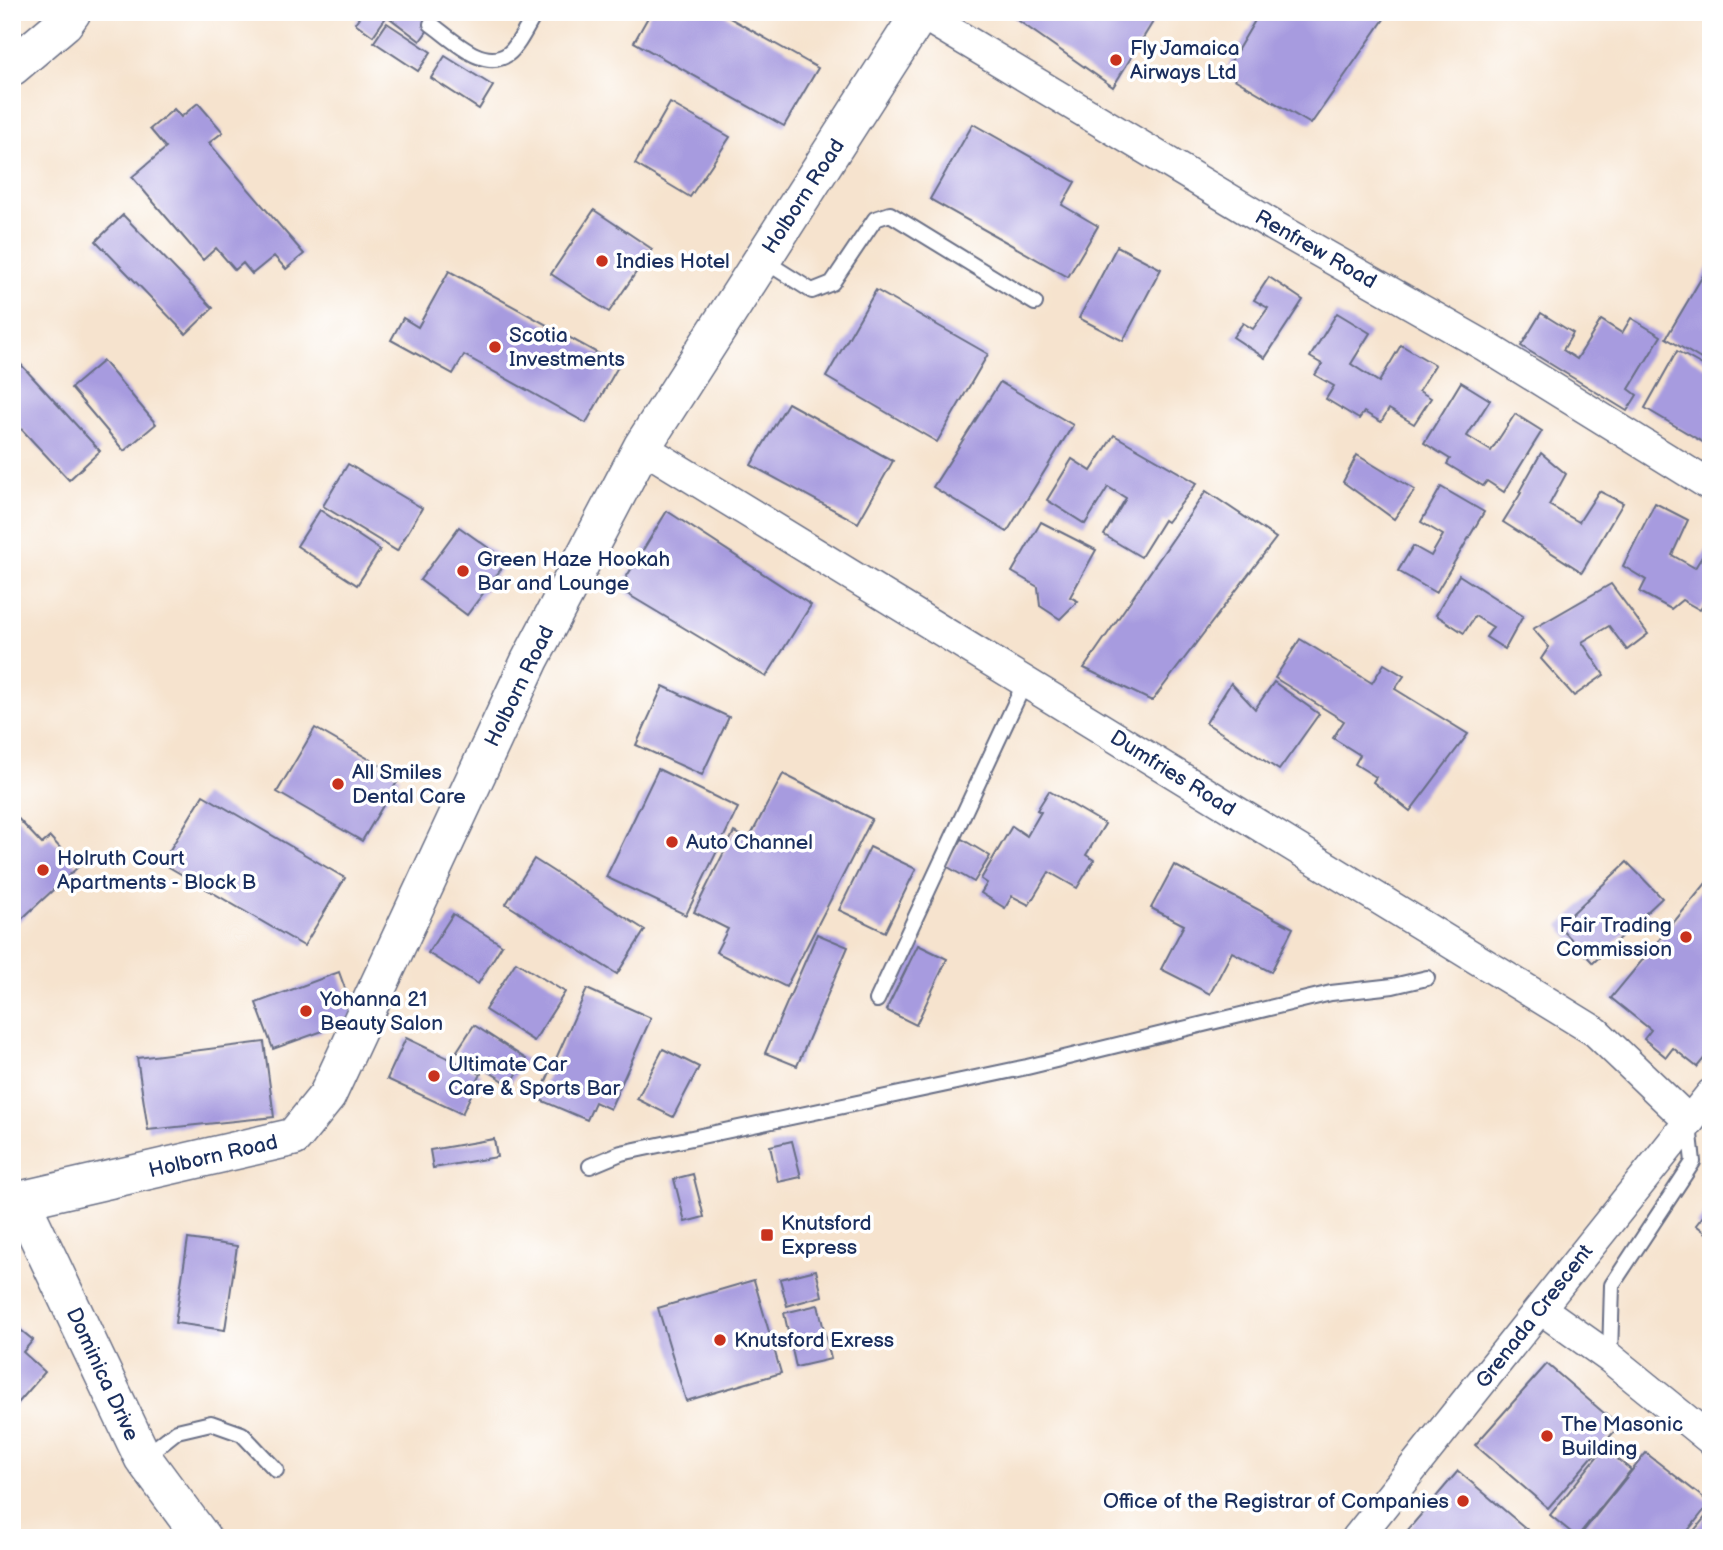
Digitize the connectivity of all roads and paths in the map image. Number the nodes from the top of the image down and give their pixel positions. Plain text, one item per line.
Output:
1 (72, 12) edge
2 (536, 12) edge
3 (920, 13) edge
4 (431, 24) dead end
5 (12, 67) edge
6 (762, 259) junction
7 (1035, 303) dead end
8 (642, 447) junction
9 (1711, 486) edge
10 (1025, 682) junction
11 (1427, 978) dead end
12 (877, 1000) dead end
13 (1711, 1094) edge
14 (1689, 1121) junction
15 (590, 1166) dead end
16 (17, 1201) edge
17 (1541, 1309) junction
18 (1610, 1357) junction
19 (1711, 1440) edge
20 (143, 1458) junction
21 (276, 1470) dead end
22 (202, 1538) edge
23 (1357, 1538) edge

1 - 5 street
2 - 4 lane
3 - 6 street, Holborn Road
3 - 9 street, Renfrew Road
6 - 7 lane
6 - 8 street, Holborn Road
8 - 10 street, Dumfries Road
8 - 16 street, Holborn Road
10 - 12 lane
10 - 14 street, Dumfries Road
11 - 15 lane
13 - 14 street, Grenada Crescent
14 - 17 street, Grenada Crescent
14 - 18 lane
16 - 20 street, Dominica Drive
17 - 18 street
17 - 23 street, Grenada Crescent
18 - 19 street
20 - 21 lane
20 - 22 street, Dominica Drive

